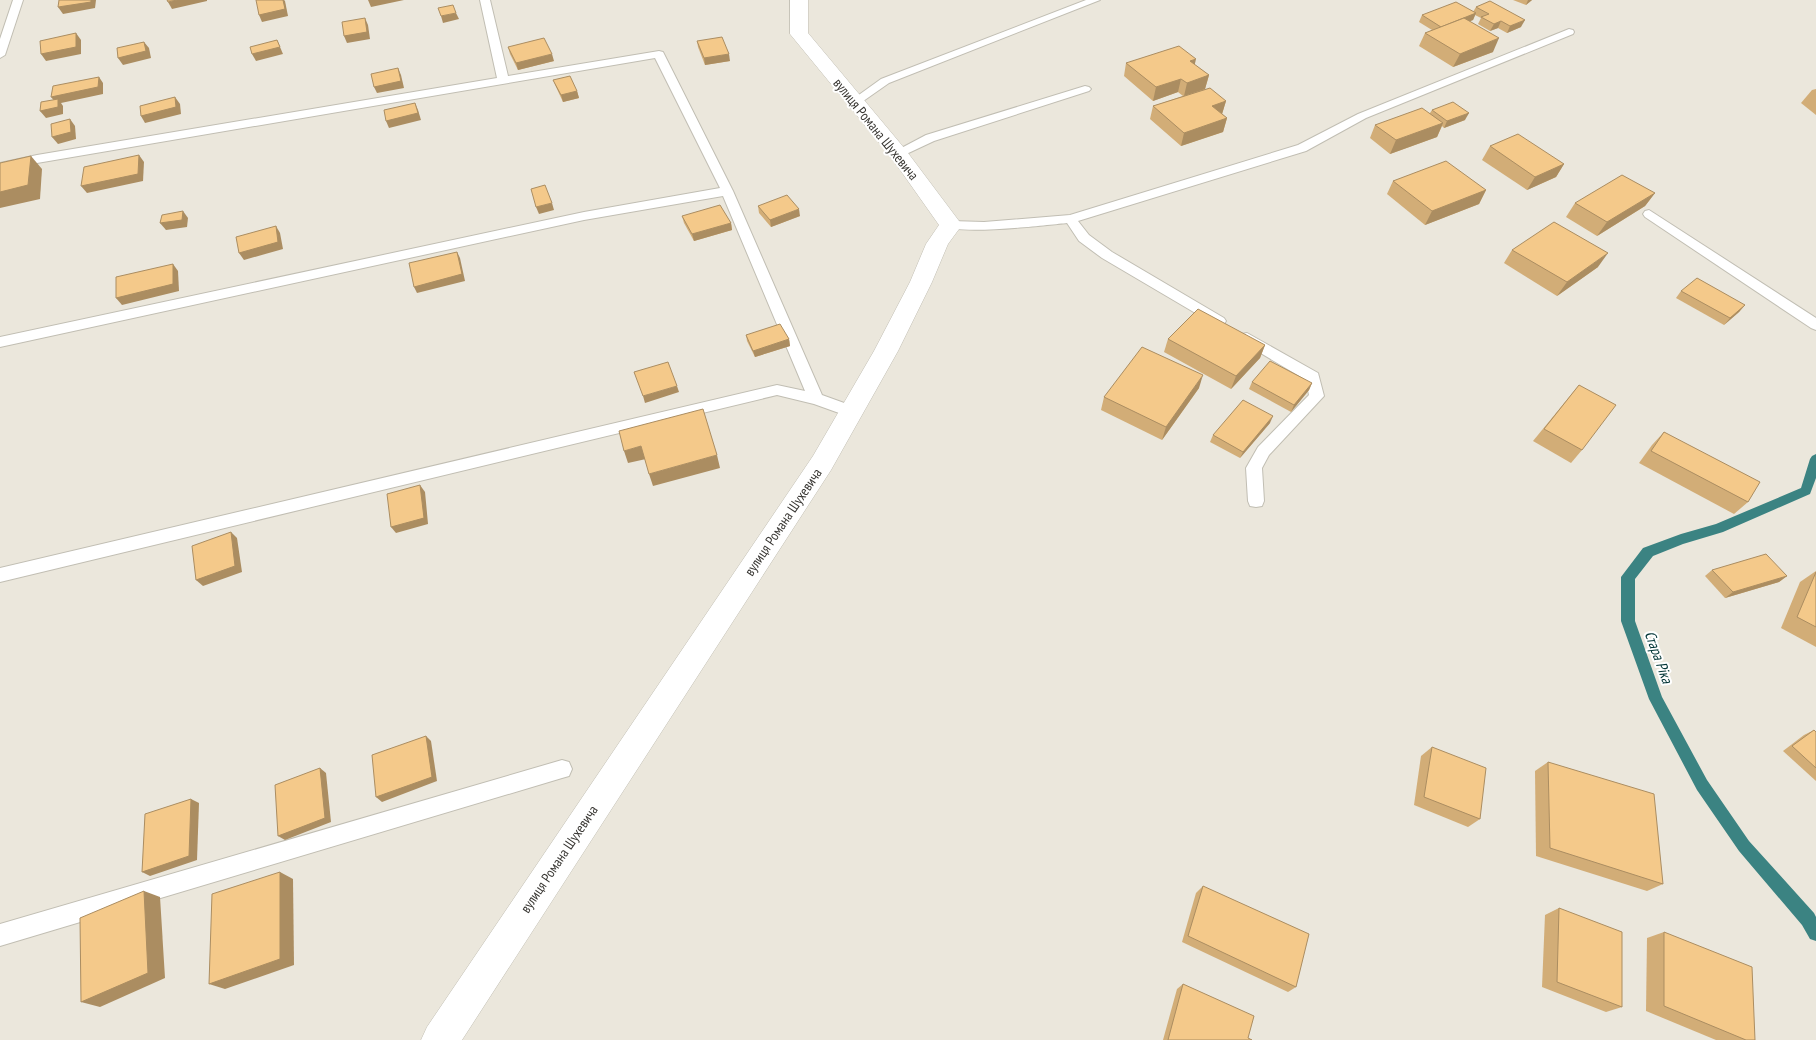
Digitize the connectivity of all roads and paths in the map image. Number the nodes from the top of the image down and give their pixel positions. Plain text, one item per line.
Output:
1 (18, 0) edge
2 (485, 0) edge
3 (799, 0) edge
4 (1095, 0) edge
5 (1569, 32) dead end
6 (0, 54) edge
7 (503, 80) junction
8 (1085, 89) dead end
9 (855, 102) junction
10 (898, 153) junction
11 (0, 167) edge
12 (726, 192) junction
13 (1649, 214) edge
14 (1070, 219) junction
15 (951, 225) junction
16 (1816, 326) edge
17 (0, 342) edge
18 (816, 399) junction
19 (853, 412) junction
20 (1256, 501) dead end
21 (0, 575) edge
22 (562, 769) dead end
23 (0, 935) edge
24 (440, 1040) edge

1 - 6 lane
2 - 7 lane
3 - 9 street, вулиця Романа Шухевича
4 - 9 lane
5 - 14 lane
7 - 11 lane
7 - 12 lane
8 - 10 lane
9 - 10 street, вулиця Романа Шухевича
10 - 15 street, вулиця Романа Шухевича
12 - 17 lane
12 - 18 lane
13 - 16 lane
14 - 15 lane
14 - 20 lane
15 - 19 street, вулиця Романа Шухевича
18 - 19 lane
18 - 21 lane
19 - 24 street, вулиця Романа Шухевича
22 - 23 lane

